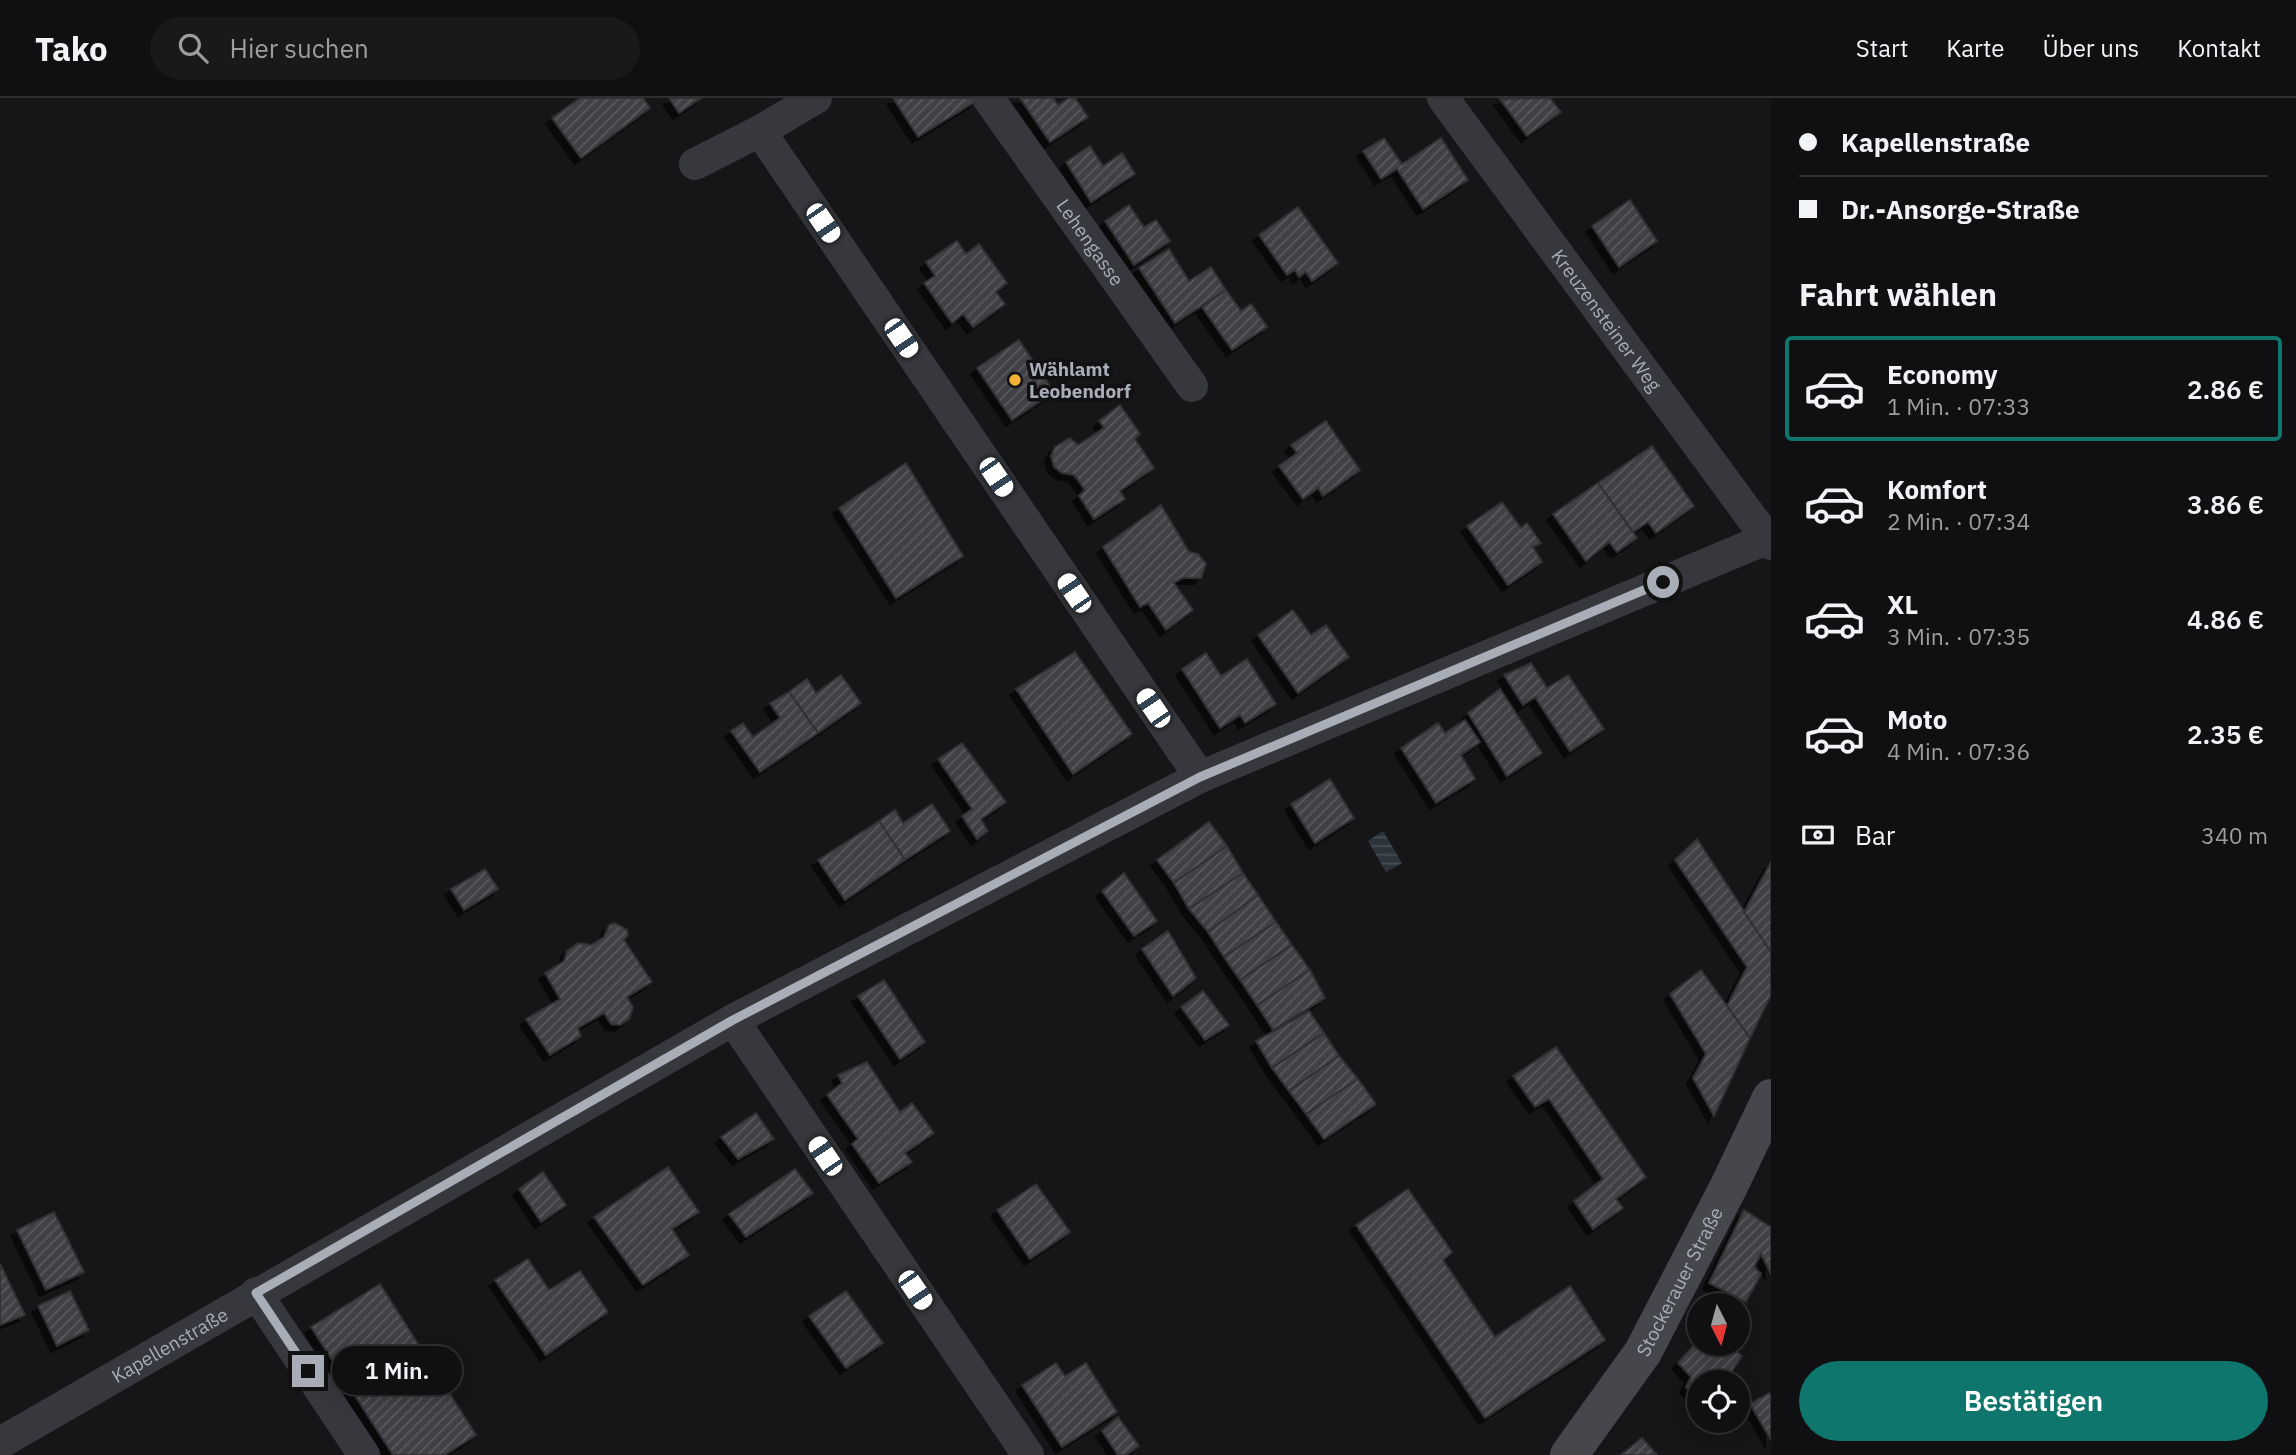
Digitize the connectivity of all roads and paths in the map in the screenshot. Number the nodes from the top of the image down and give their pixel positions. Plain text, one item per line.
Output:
1 (816, 98) edge
2 (988, 98) edge
3 (1443, 98) edge
4 (760, 131) junction
5 (695, 164) dead end
6 (1192, 386) dead end
7 (1769, 541) edge
8 (1200, 777) junction
9 (733, 1020) junction
10 (1771, 1098) edge
11 (256, 1293) junction
12 (0, 1443) edge
13 (364, 1455) edge
14 (1028, 1455) edge
15 (1569, 1455) edge

1 - 4 street
2 - 6 street, Lehengasse
3 - 7 street, Kreuzensteiner Weg
4 - 5 street
4 - 8 street
7 - 8 street, Kapellenstraße
8 - 9 street, Kapellenstraße
9 - 11 street, Kapellenstraße
9 - 14 street
10 - 15 street, Stockerauer Straße
11 - 12 street, Kapellenstraße
11 - 13 street

